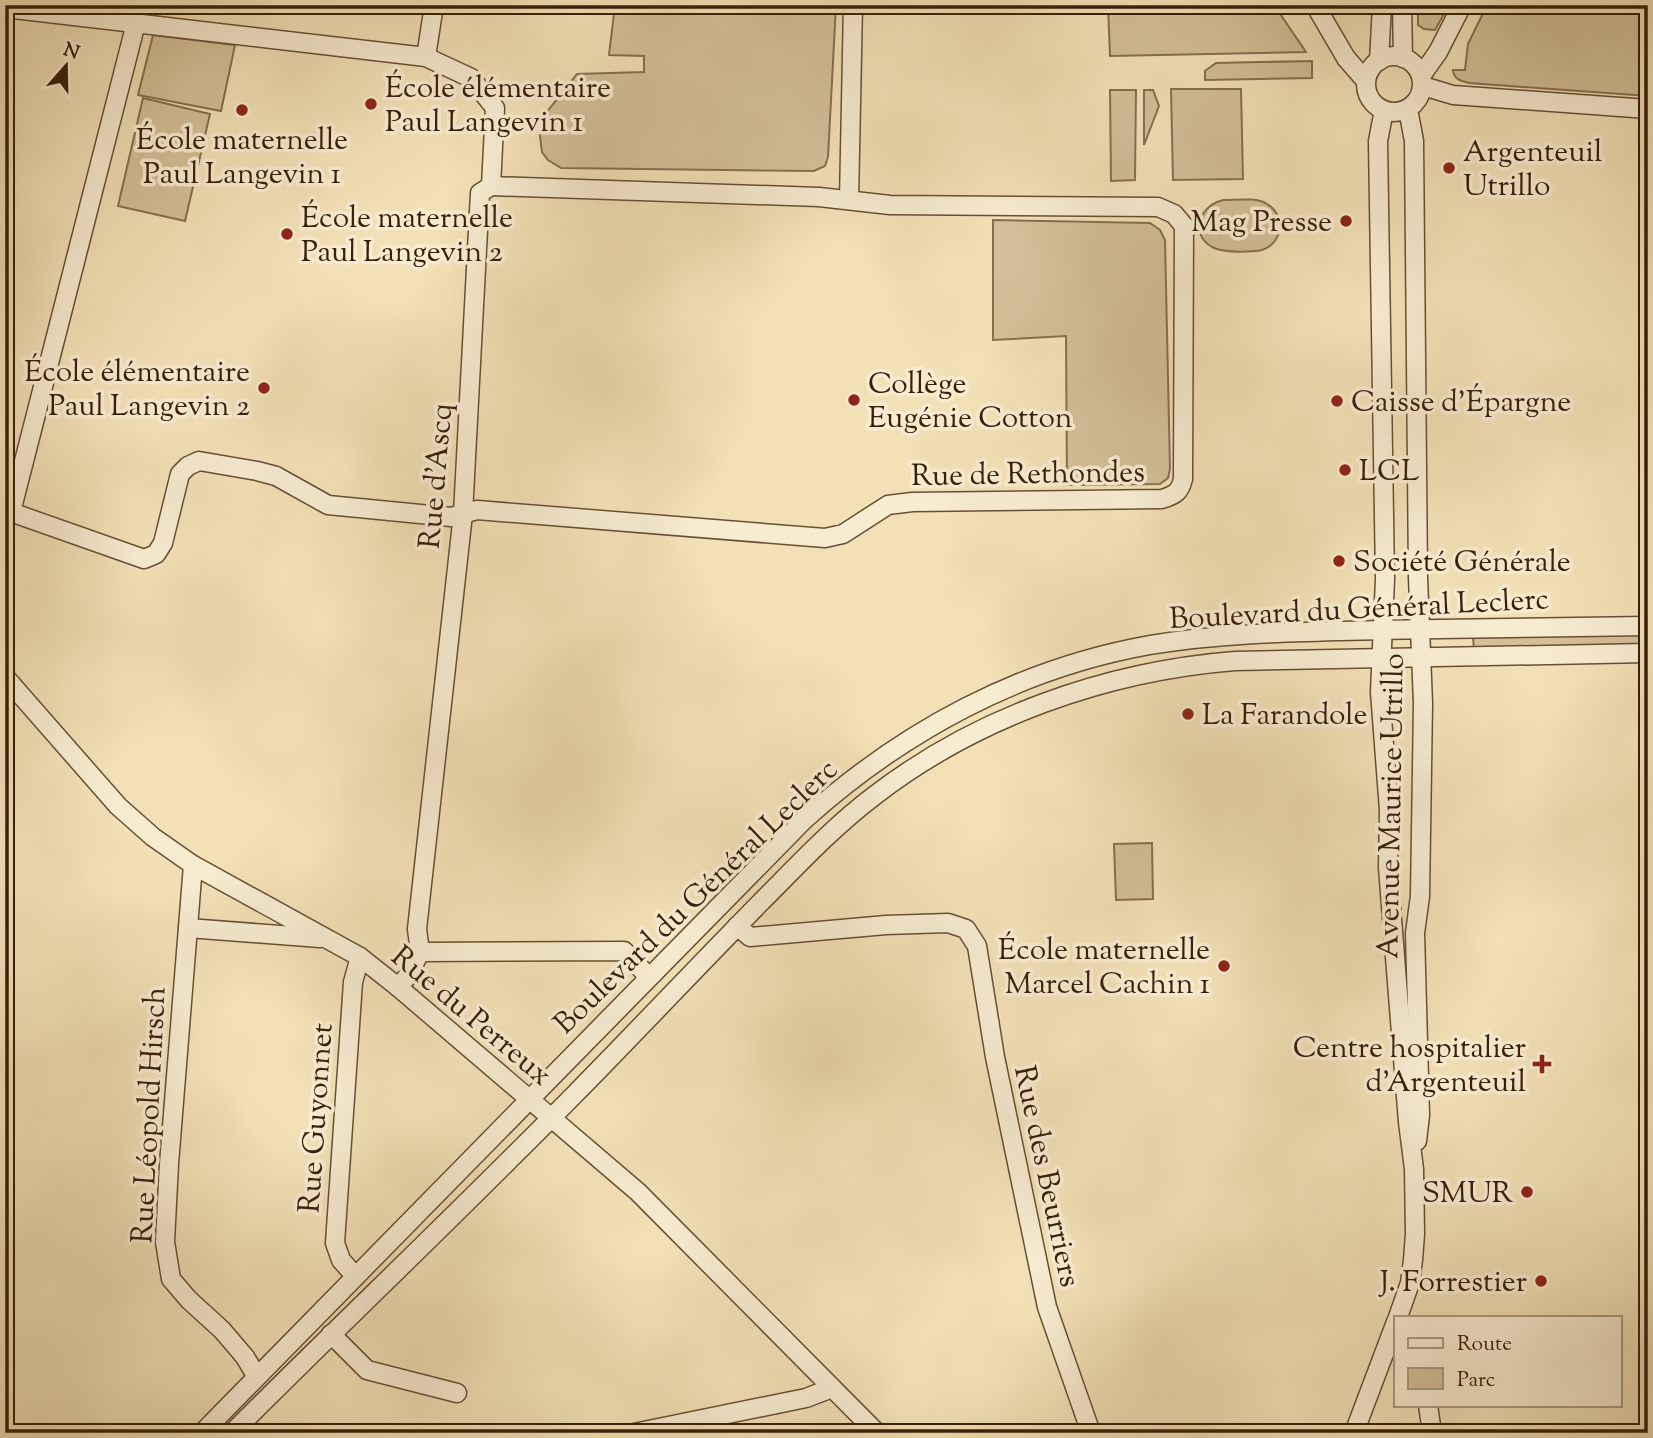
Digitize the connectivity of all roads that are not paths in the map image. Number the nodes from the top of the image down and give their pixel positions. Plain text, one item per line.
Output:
1 (434, 5) edge
2 (853, 5) edge
3 (1315, 5) edge
4 (1382, 5) edge
5 (1402, 5) edge
6 (1462, 5) edge
7 (5, 8) edge
8 (64, 10) edge
9 (136, 23) junction
10 (426, 57) junction
11 (1404, 58) junction
12 (1379, 61) junction
13 (1366, 81) junction
14 (1422, 81) junction
15 (1408, 109) junction
16 (1648, 109) edge
17 (1384, 110) junction
18 (491, 186) junction
19 (849, 201) junction
20 (8, 511) edge
21 (463, 514) junction
22 (1648, 626) edge
23 (1420, 629) junction
24 (1382, 630) junction
25 (1648, 653) edge
26 (1380, 659) junction
27 (1422, 659) junction
28 (5, 677) edge
29 (193, 865) junction
30 (737, 926) junction
31 (188, 928) junction
32 (326, 939) junction
33 (420, 951) junction
34 (360, 957) junction
35 (648, 976) junction
36 (398, 987) junction
37 (528, 1099) junction
38 (551, 1119) junction
39 (1414, 1169) junction
40 (355, 1276) junction
41 (1400, 1316) edge
42 (1394, 1332) edge
43 (331, 1334) junction
44 (257, 1377) junction
45 (832, 1388) junction
46 (457, 1393) dead end
47 (1428, 1406) edge
48 (202, 1433) edge
49 (232, 1433) edge
50 (634, 1433) edge
51 (877, 1433) edge
52 (1091, 1433) edge
53 (1354, 1433) edge
54 (1432, 1433) edge

1 - 10 street
2 - 19 street
3 - 13 street
4 - 12 street
5 - 11 street
6 - 14 street
7 - 8 street, Rue d'Ascq
8 - 9 street, Rue d'Ascq
9 - 10 street, Rue d'Ascq
9 - 20 street
10 - 18 street, Rue d'Ascq
11 - 12 street
11 - 14 street
12 - 13 street
13 - 17 street
14 - 15 street
14 - 16 street
15 - 17 street
15 - 23 street, Avenue Maurice Utrillo
17 - 24 street, Avenue Maurice Utrillo
18 - 19 street, Rue de Rethondes
18 - 21 street, Rue d'Ascq
19 - 21 street, Rue de Rethondes
20 - 21 street, Rue de Rethondes
21 - 33 street, Rue d'Ascq
22 - 23 street, Boulevard du Général Leclerc
23 - 24 street, Boulevard du Général Leclerc
23 - 27 street, Avenue Maurice Utrillo
24 - 26 street, Avenue Maurice Utrillo
24 - 35 street, Boulevard du Général Leclerc
25 - 27 street, Boulevard du Général Leclerc
26 - 27 street, Boulevard du Général Leclerc
26 - 30 street, Boulevard du Général Leclerc
26 - 39 street, Avenue Maurice Utrillo
27 - 39 street, Avenue Maurice Utrillo
28 - 29 street, Rue du Perreux
29 - 31 street, Rue Léopold Hirsch
29 - 32 street, Rue du Perreux
30 - 38 street, Boulevard du Général Leclerc
30 - 52 street, Rue des Beurriers
31 - 32 street
31 - 44 street, Rue Léopold Hirsch
32 - 34 street, Rue du Perreux
33 - 35 street
33 - 36 street
34 - 36 street, Rue du Perreux
34 - 40 street, Rue Guyonnet
35 - 37 street, Boulevard du Général Leclerc
36 - 37 street, Rue du Perreux
37 - 38 street, Rue du Perreux
37 - 40 street, Boulevard du Général Leclerc
38 - 43 street, Boulevard du Général Leclerc
38 - 45 street, Rue du Perreux
39 - 41 street, Avenue Maurice Utrillo
40 - 44 street, Boulevard du Général Leclerc
42 - 53 street, Avenue Maurice Utrillo
43 - 46 street
43 - 49 street, Boulevard du Général Leclerc
44 - 48 street, Boulevard du Général Leclerc
45 - 50 street
45 - 51 street, Rue du Perreux
47 - 54 street

